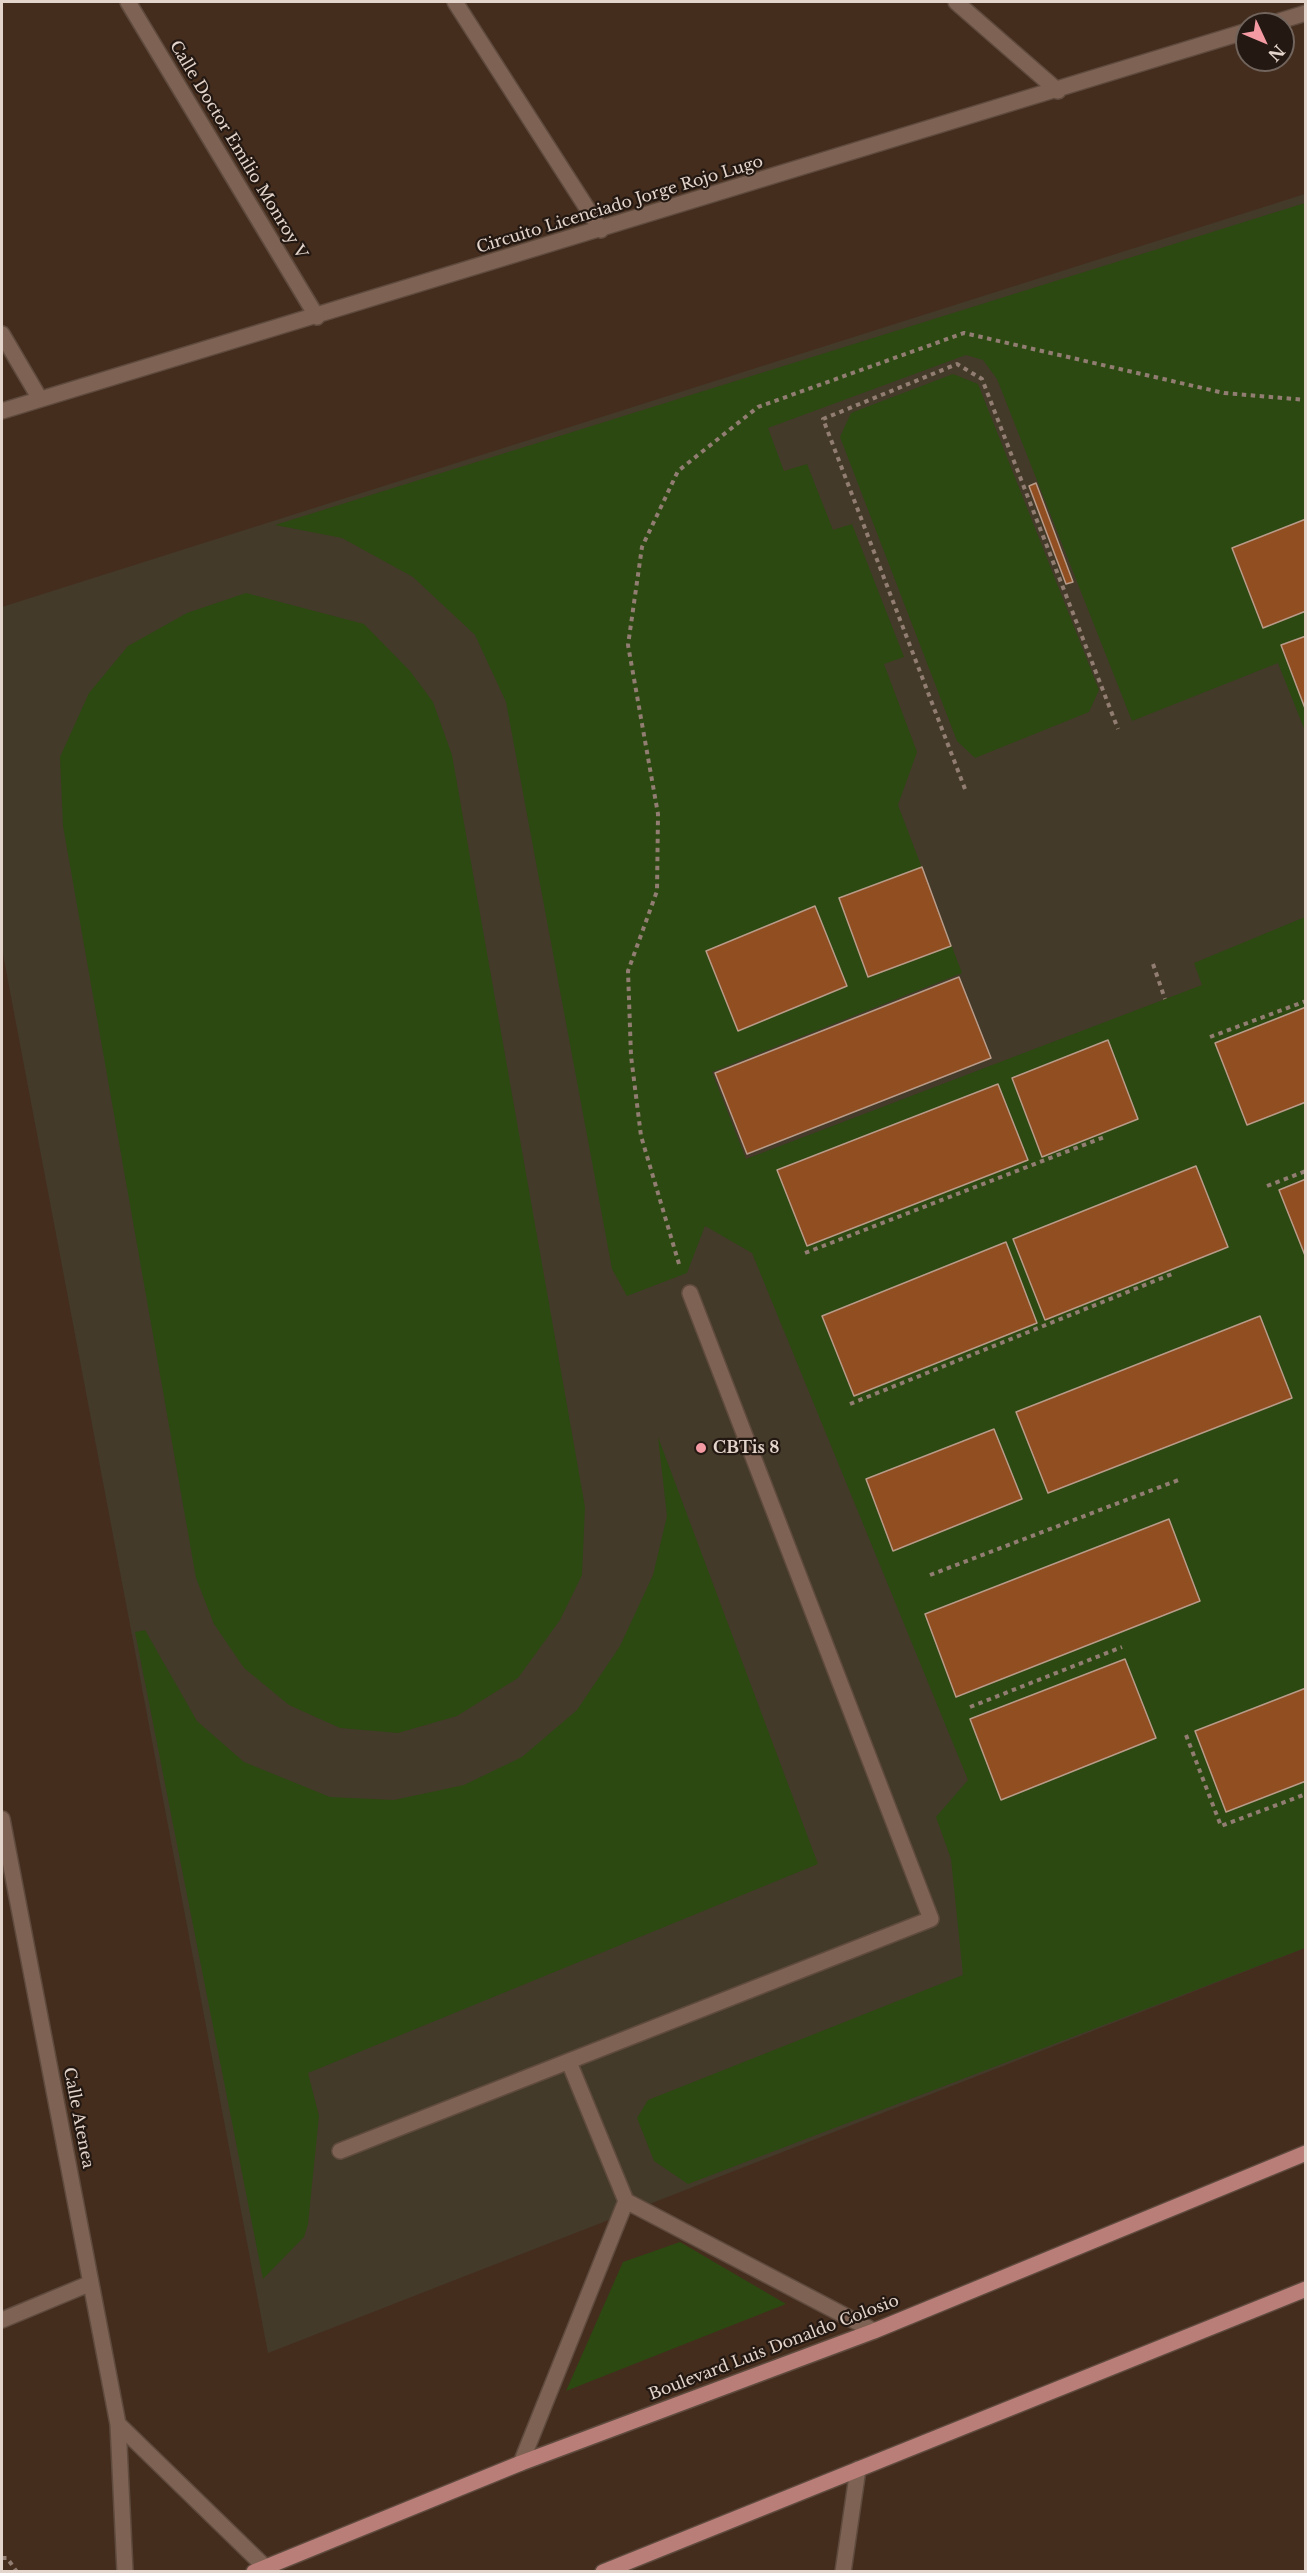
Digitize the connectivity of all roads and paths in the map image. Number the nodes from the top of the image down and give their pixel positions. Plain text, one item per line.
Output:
1 (128, 2) edge
2 (455, 2) edge
3 (956, 2) edge
4 (1235, 35) edge
5 (1058, 91) junction
6 (601, 230) junction
7 (317, 317) junction
8 (2, 334) edge
9 (40, 399) junction
10 (1305, 400) edge
11 (2, 411) edge
12 (1118, 729) dead end
13 (965, 789) dead end
14 (1153, 964) dead end
15 (1165, 999) dead end
16 (1305, 1001) edge
17 (1210, 1037) dead end
18 (1107, 1136) dead end
19 (1305, 1171) edge
20 (1267, 1186) dead end
21 (805, 1253) dead end
22 (1172, 1274) dead end
23 (690, 1293) joint
24 (850, 1404) dead end
25 (1181, 1479) dead end
26 (930, 1575) dead end
27 (1122, 1647) dead end
28 (970, 1707) dead end
29 (1186, 1735) dead end
30 (1305, 1794) edge
31 (2, 1819) edge
32 (569, 2062) junction
33 (340, 2151) dead end
34 (1305, 2153) edge
35 (626, 2201) junction
36 (91, 2283) junction
37 (1305, 2289) edge
38 (2, 2320) edge
39 (873, 2331) junction
40 (118, 2424) junction
41 (521, 2463) junction
42 (858, 2469) junction
43 (2, 2558) edge
44 (260, 2569) edge
45 (17, 2571) edge
46 (125, 2571) edge
47 (603, 2571) edge
48 (843, 2571) edge

1 - 7 street, Calle Doctor Emilio Monroy V
2 - 6 street
3 - 5 street
4 - 5 street, Circuito Licenciado Jorge Rojo Lugo
5 - 6 street, Circuito Licenciado Jorge Rojo Lugo
6 - 7 street, Circuito Licenciado Jorge Rojo Lugo
7 - 9 street, Circuito Licenciado Jorge Rojo Lugo
8 - 9 street
9 - 11 street, Circuito Licenciado Jorge Rojo Lugo
10 - 23 path
12 - 13 path
14 - 15 path
16 - 17 path
18 - 21 path
19 - 20 path
22 - 24 path
23 - 32 street
25 - 26 path
27 - 28 path
29 - 30 path
31 - 36 street, Calle Atenea
32 - 33 street
32 - 35 street
34 - 39 main road, Boulevard Luis Donaldo Colosio
35 - 39 street
35 - 41 street
36 - 38 street
36 - 40 street, Calle Atenea
37 - 42 main road
39 - 41 main road, Boulevard Luis Donaldo Colosio
40 - 44 street
40 - 46 street, Calle Atenea
41 - 44 main road, Boulevard Luis Donaldo Colosio
42 - 47 main road
42 - 48 street
43 - 45 path

